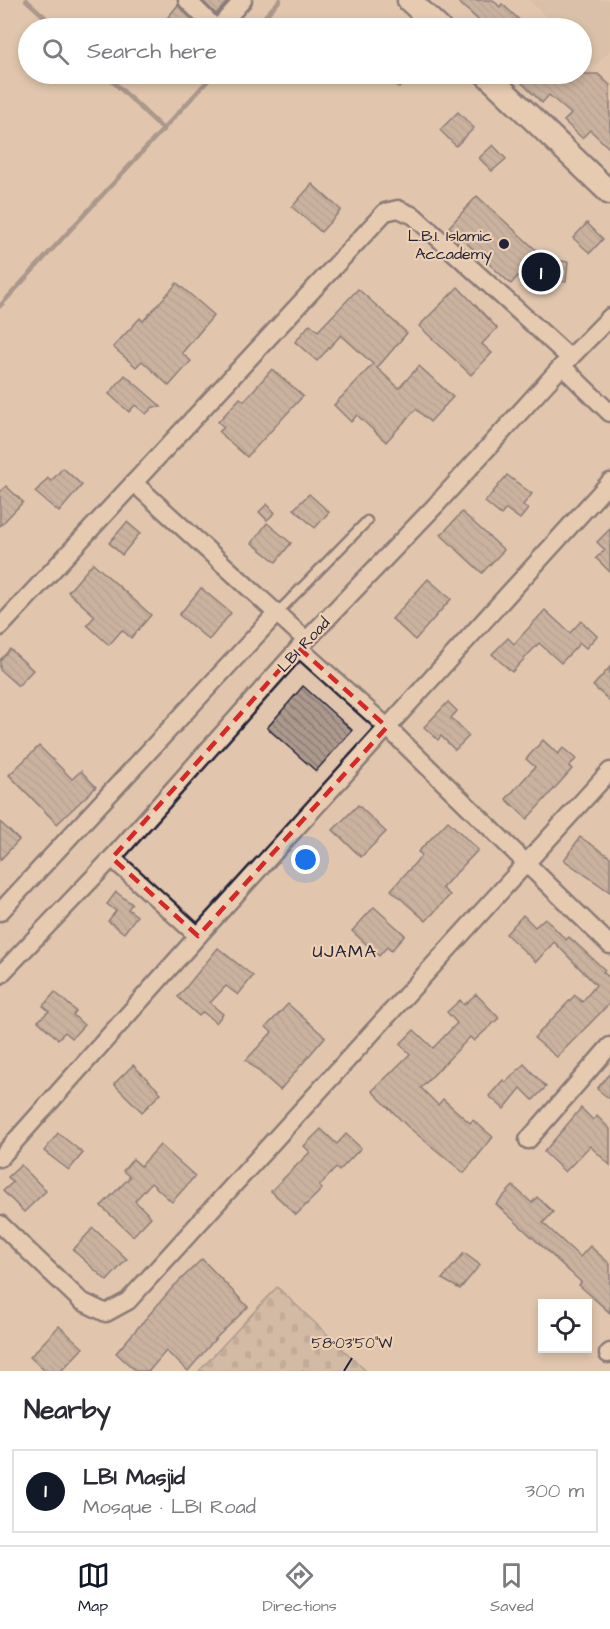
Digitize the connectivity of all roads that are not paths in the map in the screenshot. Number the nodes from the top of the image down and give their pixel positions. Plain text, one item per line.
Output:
1 (187, 0) edge
2 (243, 0) edge
3 (409, 0) edge
4 (206, 18) edge
5 (226, 18) edge
6 (428, 18) edge
7 (496, 84) edge
8 (610, 193) edge
9 (610, 316) edge
10 (566, 362) junction
11 (610, 413) edge
12 (610, 482) edge
13 (134, 483) junction
14 (367, 521) dead end
15 (277, 613) junction
16 (0, 627) edge
17 (303, 644) junction
18 (387, 727) junction
19 (610, 771) edge
20 (112, 858) junction
21 (525, 864) junction
22 (0, 912) edge
23 (198, 936) junction
24 (610, 945) edge
25 (3, 966) edge
26 (610, 1046) edge
27 (528, 1140) dead end
28 (0, 1158) edge
29 (0, 1224) edge

1 - 4 street
2 - 5 street
3 - 6 main road
7 - 8 main road
9 - 10 street, LBI Road
10 - 11 street
10 - 13 street
10 - 17 street, LBI Road
12 - 18 street
13 - 15 street
13 - 16 street
14 - 15 lane
15 - 17 street
15 - 22 street
17 - 18 street
17 - 20 street, LBI Road
18 - 21 street
18 - 23 street
19 - 21 street
20 - 23 street
20 - 25 street, LBI Road
21 - 24 street
21 - 29 street
23 - 28 street
26 - 27 street

